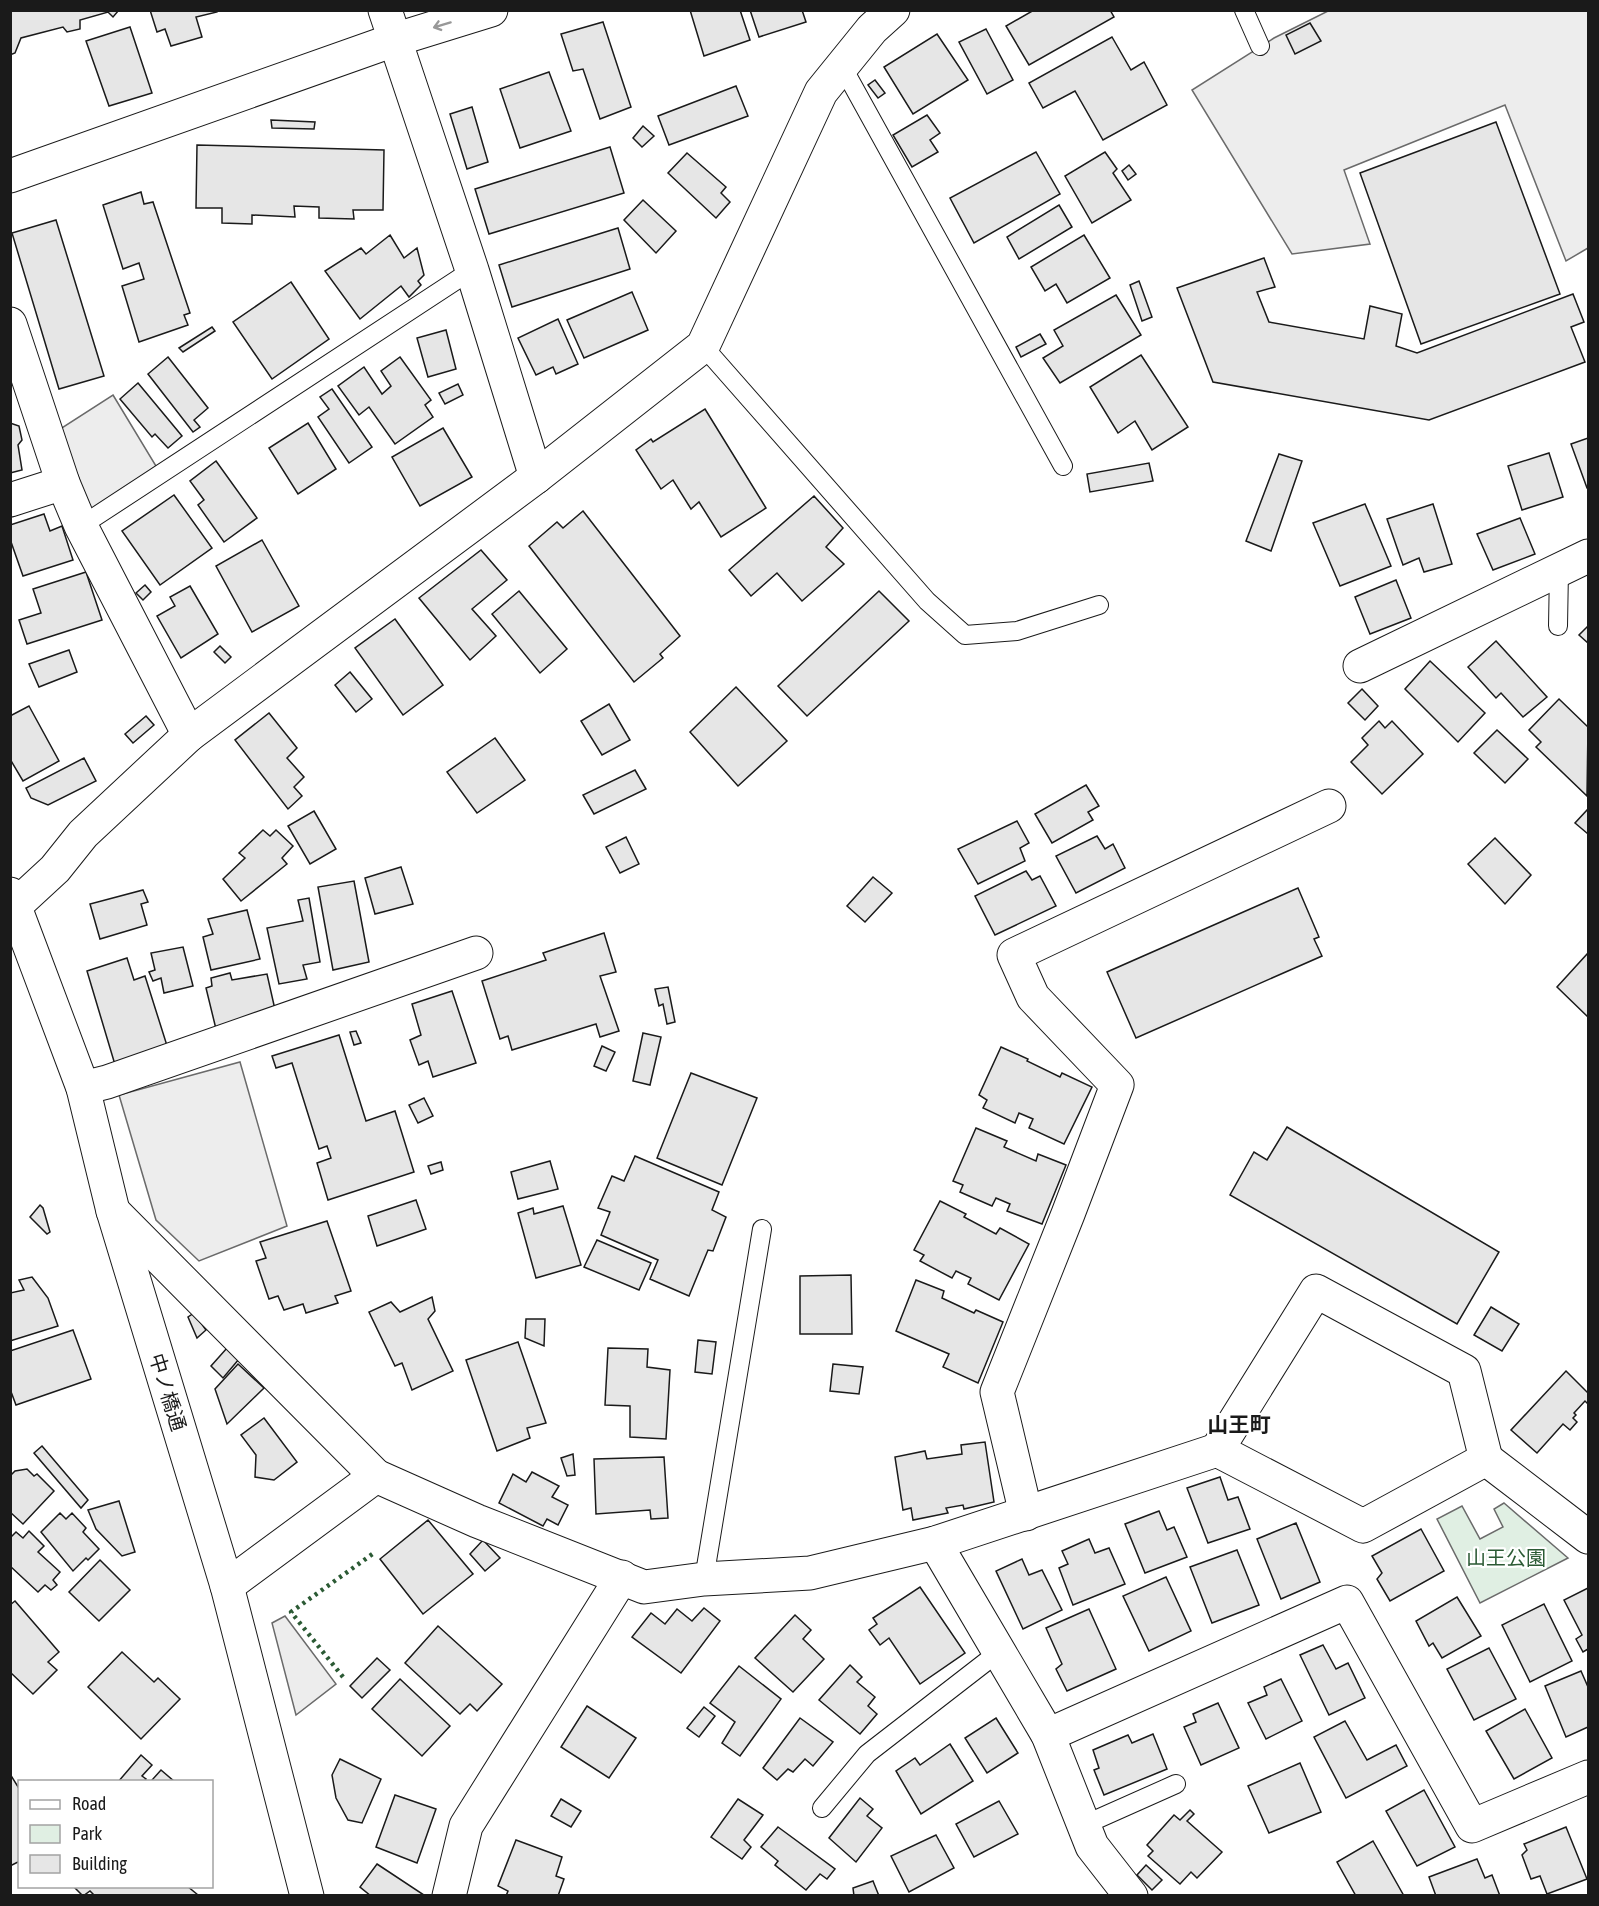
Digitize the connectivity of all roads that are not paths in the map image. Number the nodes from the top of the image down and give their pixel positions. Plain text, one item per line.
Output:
1 (490, 10) edge
2 (893, 10) edge
3 (1244, 10) edge
4 (390, 25) edge
5 (1260, 46) dead end
6 (842, 66) junction
7 (10, 176) edge
8 (471, 270) junction
9 (10, 324) edge
10 (703, 346) junction
11 (1063, 466) dead end
12 (536, 477) junction
13 (63, 483) junction
14 (10, 500) edge
15 (81, 526) junction
16 (1588, 556) edge
17 (1559, 570) junction
18 (1099, 605) dead end
19 (1558, 626) dead end
20 (1360, 666) dead end
21 (189, 735) junction
22 (1329, 806) dead end
23 (13, 899) edge
24 (476, 953) dead end
25 (83, 1089) junction
26 (113, 1211) junction
27 (762, 1229) dead end
28 (1217, 1450) junction
29 (1486, 1459) junction
30 (376, 1476) junction
31 (1026, 1514) junction
32 (1588, 1537) edge
33 (935, 1543) junction
34 (622, 1577) junction
35 (704, 1579) junction
36 (227, 1586) junction
37 (1000, 1651) junction
38 (1048, 1735) junction
39 (1588, 1777) edge
40 (1176, 1784) dead end
41 (822, 1808) dead end
42 (1084, 1825) junction
43 (307, 1896) edge
44 (449, 1896) edge
45 (1131, 1896) edge

1 -> 4 main road
2 - 6 main road
3 - 5 lane
4 - 7 main road
4 - 8 main road
6 - 10 main road
6 - 11 lane
8 - 12 main road
8 - 15 lane
9 - 13 main road
10 - 12 main road
10 - 18 lane
12 - 21 main road
13 - 14 main road
13 - 15 main road
15 - 21 main road
16 - 17 main road
17 - 19 lane
17 - 20 main road
21 - 23 main road
22 - 31 main road
23 - 25 main road, 中ノ橋通
24 - 25 main road
25 - 26 main road, 中ノ橋通
26 - 30 main road
26 - 36 main road, 中ノ橋通
27 - 35 lane
28 - 29 main road
28 - 29 main road
28 - 31 main road
29 - 32 main road
30 - 34 main road
30 - 36 main road
31 - 33 main road
33 - 35 main road
33 - 37 main road
34 - 35 main road
34 - 44 main road
36 - 43 main road, 中ノ橋通
37 - 38 main road
37 - 41 lane
38 - 39 main road
38 - 42 main road
40 - 42 lane
42 - 45 main road

